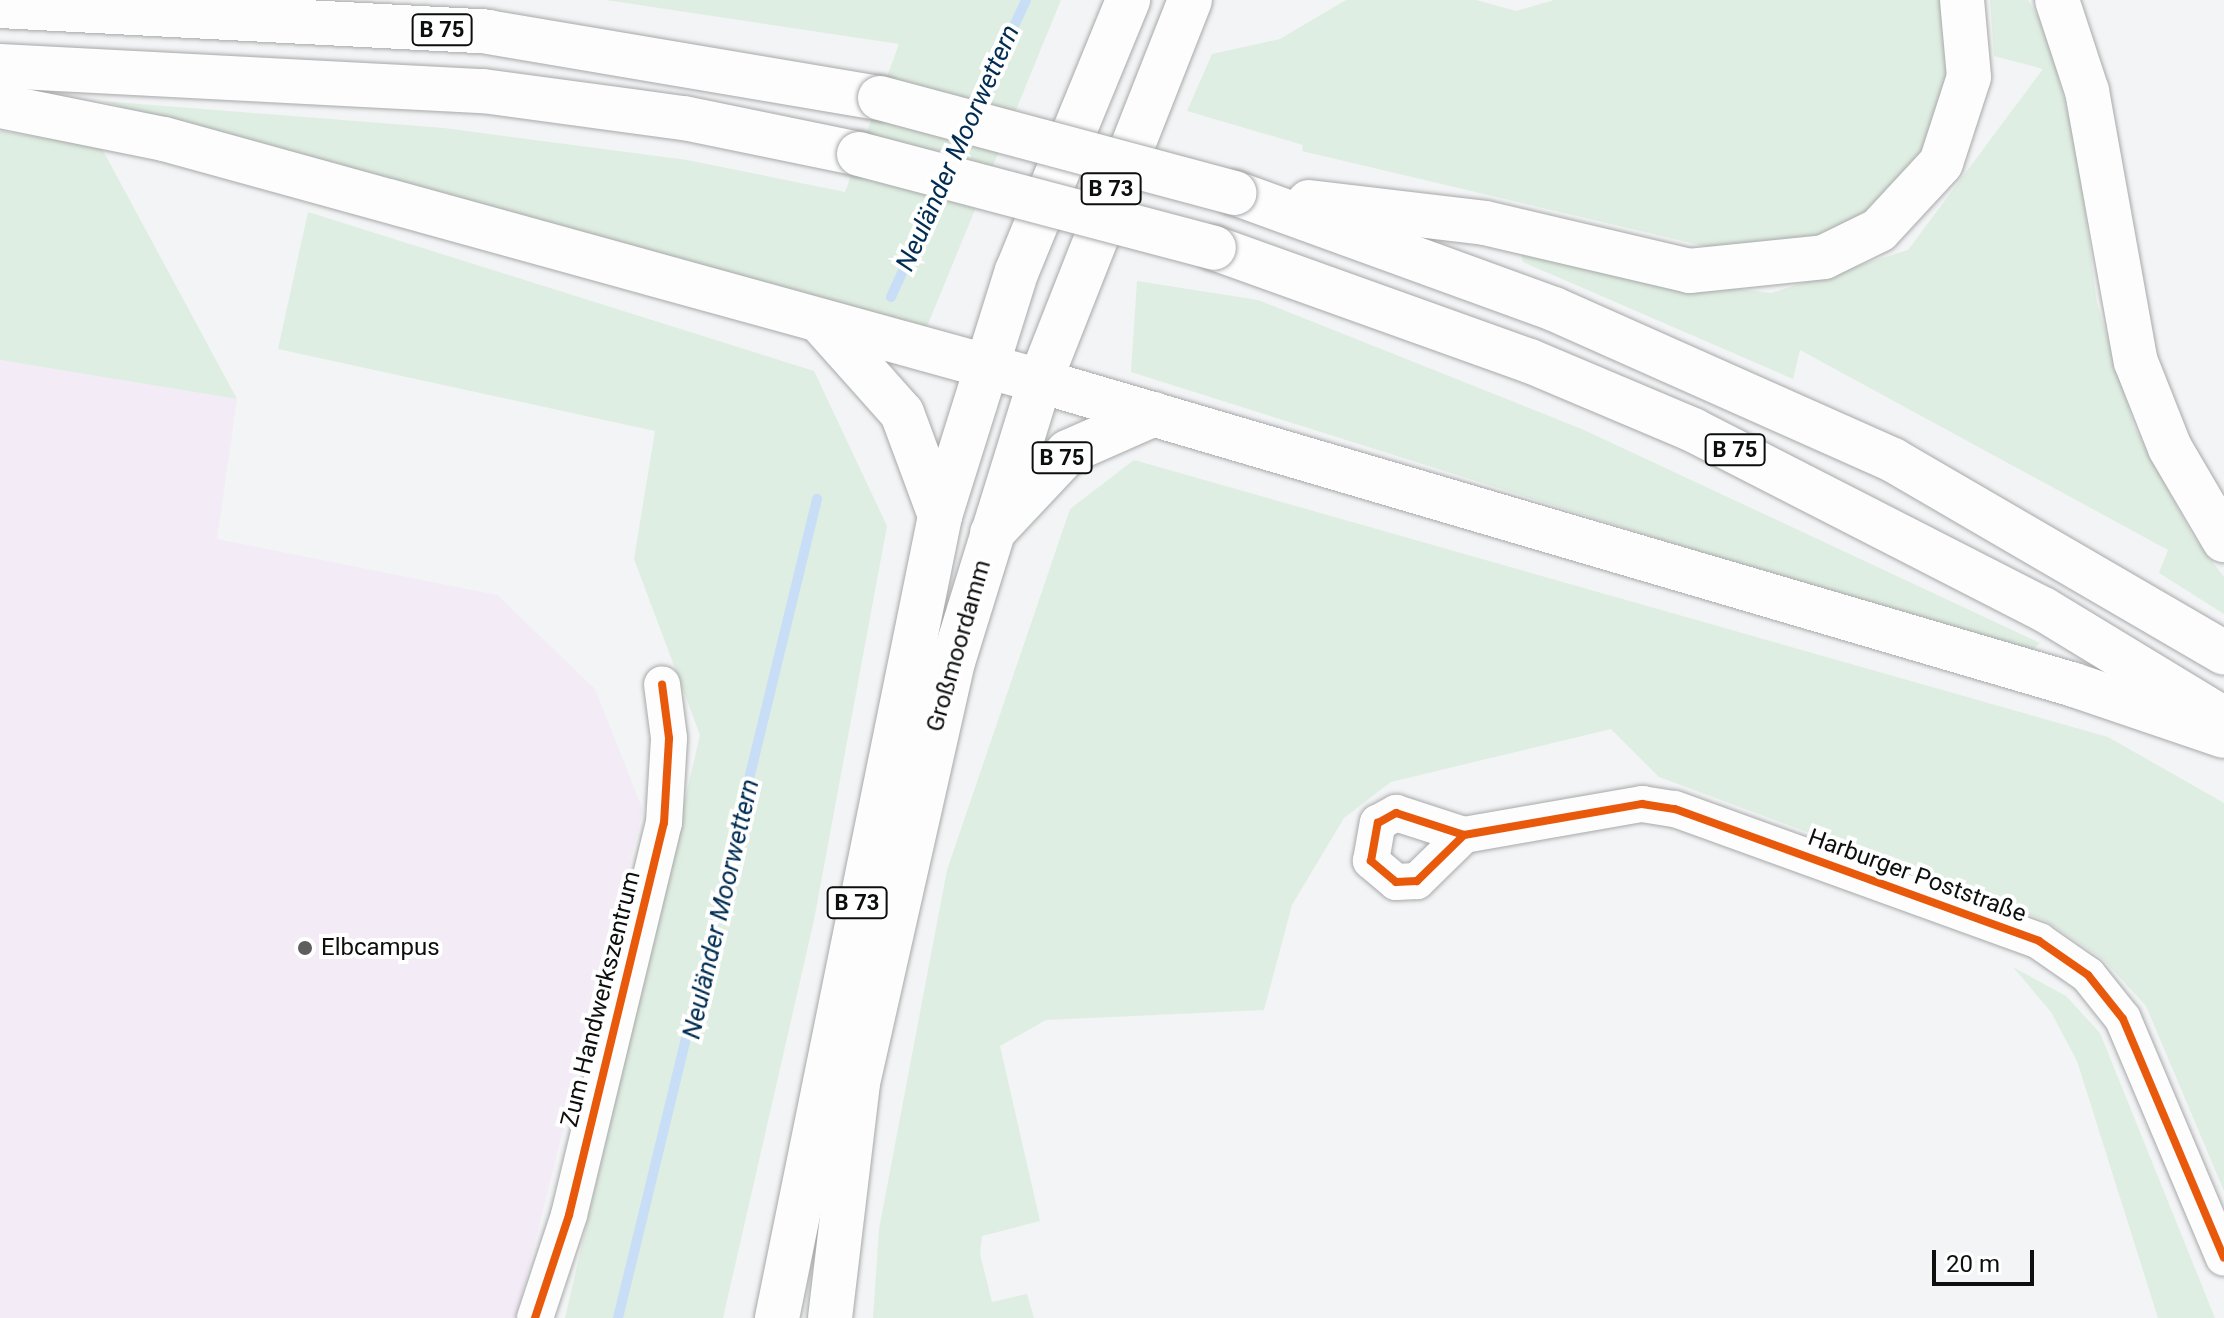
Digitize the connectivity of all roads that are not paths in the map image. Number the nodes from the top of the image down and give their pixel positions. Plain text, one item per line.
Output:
1 (1128, 0) edge
2 (1190, 0) edge
3 (1962, 0) edge
4 (2057, 0) edge
5 (0, 6) edge
6 (0, 66) edge
7 (0, 106) edge
8 (1235, 193) junction
9 (819, 320) junction
10 (984, 366) junction
11 (1040, 381) junction
12 (1154, 414) junction
13 (940, 516) junction
14 (992, 533) junction
15 (2224, 540) edge
16 (2224, 653) edge
17 (662, 684) dead end
18 (2224, 720) edge
19 (2224, 736) edge
20 (1464, 835) dead end
21 (2224, 1258) edge
22 (535, 1318) edge
23 (777, 1318) edge
24 (830, 1318) edge

1 - 10 main road, Großmoordamm / B 73
2 - 11 main road, Großmoordamm / B 73
3 - 8 main road, B 75
4 - 15 main road
5 - 8 main road, B 75, bridge
6 - 18 main road, B 75, bridge
7 - 9 main road
8 - 16 main road, B 75
9 - 10 main road
9 - 13 main road
10 - 11 main road
10 - 13 main road, Großmoordamm / B 73
11 - 12 main road
11 - 14 main road, Großmoordamm / B 73
12 - 14 main road, B 75
12 - 19 main road
13 - 23 main road, Großmoordamm / B 73
14 - 24 main road, Großmoordamm / B 73
17 - 22 street, Zum Handwerkszentrum
20 - 21 street, Harburger Poststraße

